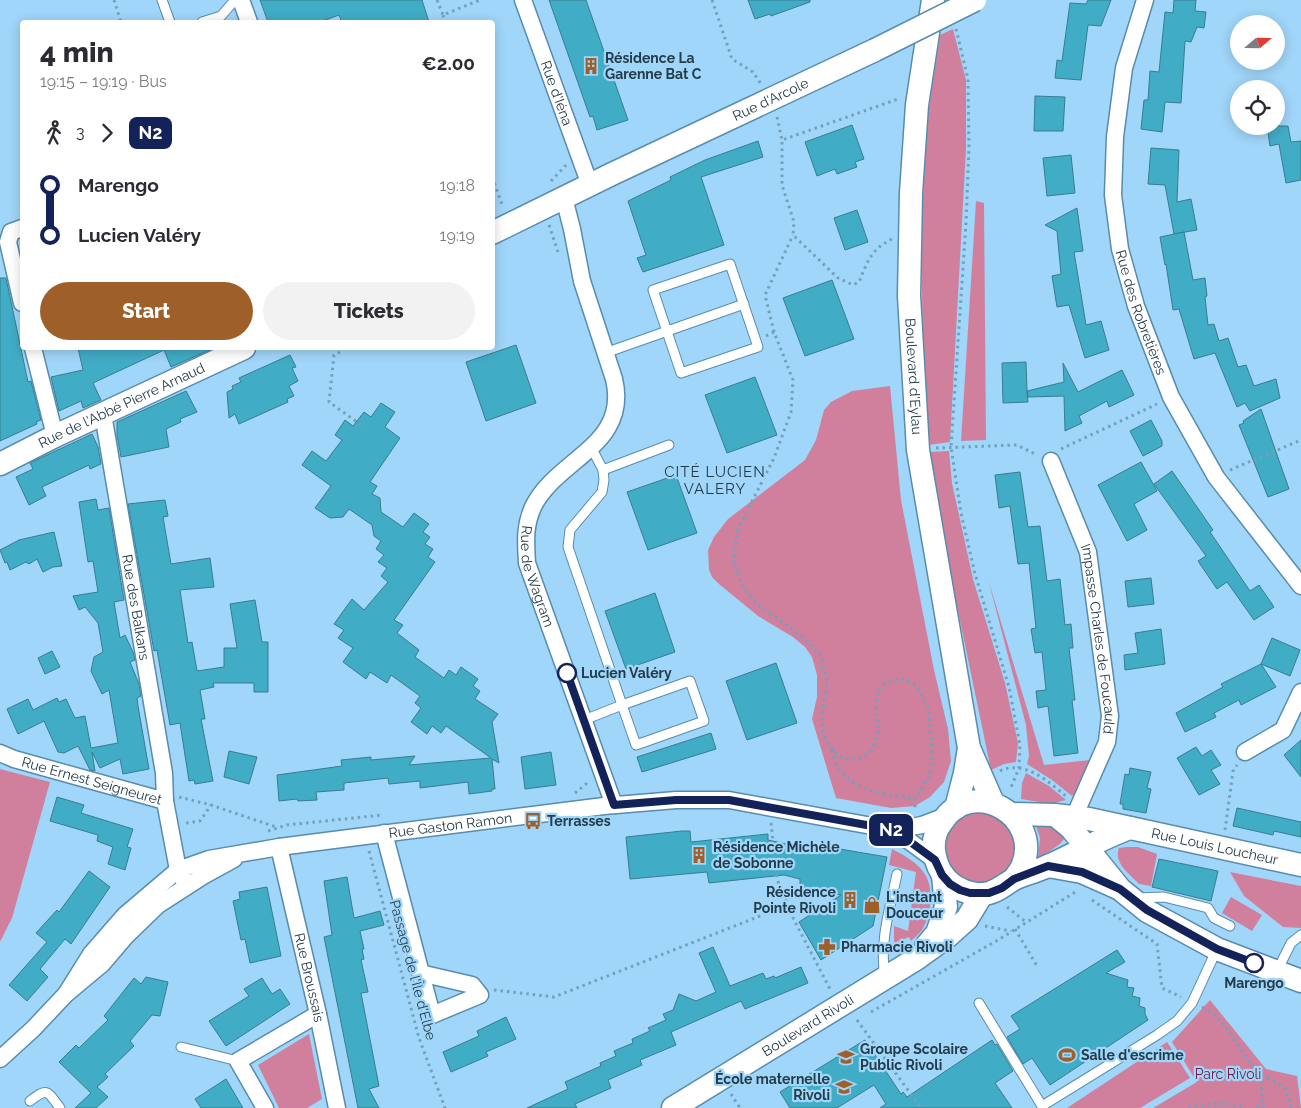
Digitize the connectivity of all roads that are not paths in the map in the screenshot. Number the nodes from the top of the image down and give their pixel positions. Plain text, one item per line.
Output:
1 (162, 0) edge
2 (235, 0) edge
3 (241, 0) edge
4 (523, 0) edge
5 (933, 0) edge
6 (975, 0) edge
7 (1145, 0) edge
8 (169, 20) edge
9 (208, 20) edge
10 (248, 20) edge
11 (590, 185) junction
12 (554, 203) junction
13 (20, 229) edge
14 (495, 232) edge
15 (20, 294) edge
16 (744, 304) junction
17 (667, 331) junction
18 (34, 350) edge
19 (240, 350) edge
20 (605, 353) junction
21 (103, 414) junction
22 (55, 436) junction
23 (669, 445) dead end
24 (591, 447) junction
25 (1056, 455) road end
26 (0, 464) edge
27 (603, 470) junction
28 (1301, 586) edge
29 (1301, 692) edge
30 (622, 705) junction
31 (584, 720) junction
32 (969, 748) junction
33 (1245, 752) road end
34 (0, 753) edge
35 (164, 797) junction
36 (614, 805) junction
37 (1002, 808) junction
38 (1070, 811) junction
39 (951, 812) junction
40 (1130, 828) junction
41 (894, 830) junction
42 (384, 833) junction
43 (1087, 846) junction
44 (280, 847) junction
45 (244, 853) junction
46 (1301, 864) edge
47 (1048, 866) junction
48 (939, 868) junction
49 (180, 874) junction
50 (897, 874) dead end
51 (203, 876) junction
52 (1014, 879) junction
53 (1126, 893) junction
54 (982, 894) junction
55 (158, 906) junction
56 (126, 926) junction
57 (1230, 926) dead end
58 (1301, 935) edge
59 (1217, 949) junction
60 (916, 960) junction
61 (1277, 971) junction
62 (420, 973) junction
63 (885, 977) junction
64 (1301, 981) edge
65 (979, 1003) dead end
66 (318, 1014) junction
67 (181, 1047) dead end
68 (0, 1059) edge
69 (238, 1061) junction
70 (30, 1101) dead end
71 (60, 1108) edge
72 (265, 1108) edge
73 (336, 1108) edge
74 (673, 1108) edge

1 - 8 lane
2 - 9 lane
3 - 10 street
4 - 11 street, Rue d'Iéna
5 - 32 main road, Boulevard d'Eylau
6 - 11 main road, Rue d'Arcole, bridge
7 - 28 street, Rue des Robretières
11 - 12 main road, Rue d'Arcole
12 - 14 main road
12 - 20 street, Rue de Wagram
13 - 15 street
16 - 17 lane
16 - 17 lane
16 - 17 lane
17 - 20 lane
18 - 22 street
19 - 21 main road, Rue de l'Abbé Pierre Arnaud
20 - 24 street, Rue de Wagram
21 - 22 main road, Rue de l'Abbé Pierre Arnaud
21 - 35 street, Rue des Balkans
22 - 26 main road, Rue de l'Abbé Pierre Arnaud
23 - 27 lane
24 - 27 lane
24 - 31 street, Rue de Wagram
25 - 38 street, Impasse Charles de Foucauld
27 - 30 lane
29 - 33 street
30 - 30 lane
30 - 31 lane
31 - 36 street, Rue de Wagram
32 - 37 main road, Boulevard d'Eylau
32 - 39 main road, Boulevard d'Eylau
34 - 35 street, Rue Ernest Seigneuret
35 - 49 street, Rue Ernest Seigneuret
36 - 41 street, Rue Gaston Ramon
36 - 42 street, Rue Gaston Ramon
37 - 38 main road, Rue Louis Loucheur
37 - 39 main road
37 - 52 main road
38 - 40 main road, Rue Louis Loucheur
38 - 43 main road
39 - 41 street, Rue Gaston Ramon
39 - 48 main road
40 - 43 main road
40 - 46 main road, Rue Louis Loucheur
41 - 48 street, Rue Gaston Ramon
42 - 44 street, Rue Gaston Ramon
42 - 62 street
43 - 47 main road
43 - 53 main road
44 - 45 street, Rue Gaston Ramon
44 - 66 street, Rue Broussais
45 - 49 street, Rue Gaston Ramon
45 - 51 street, Rue Gaston Ramon
47 - 52 main road
47 - 53 main road
48 - 54 main road
48 - 60 main road, Boulevard Rivoli
49 - 51 street
49 - 55 street
49 - 56 street, Rue Gaston Ramon
50 - 63 lane
51 - 55 street, Rue Gaston Ramon
52 - 54 main road
53 - 57 lane
53 - 59 main road
54 - 60 main road, Boulevard Rivoli
55 - 56 street, Rue Gaston Ramon
56 - 68 street, Rue Gaston Ramon
58 - 61 lane
59 - 61 main road
59 - 65 lane
60 - 63 main road, Boulevard Rivoli
61 - 64 main road
62 - 62 street
63 - 74 main road, Boulevard Rivoli
66 - 69 street
66 - 73 street, Rue Broussais
67 - 69 lane
69 - 72 street
70 - 71 lane

